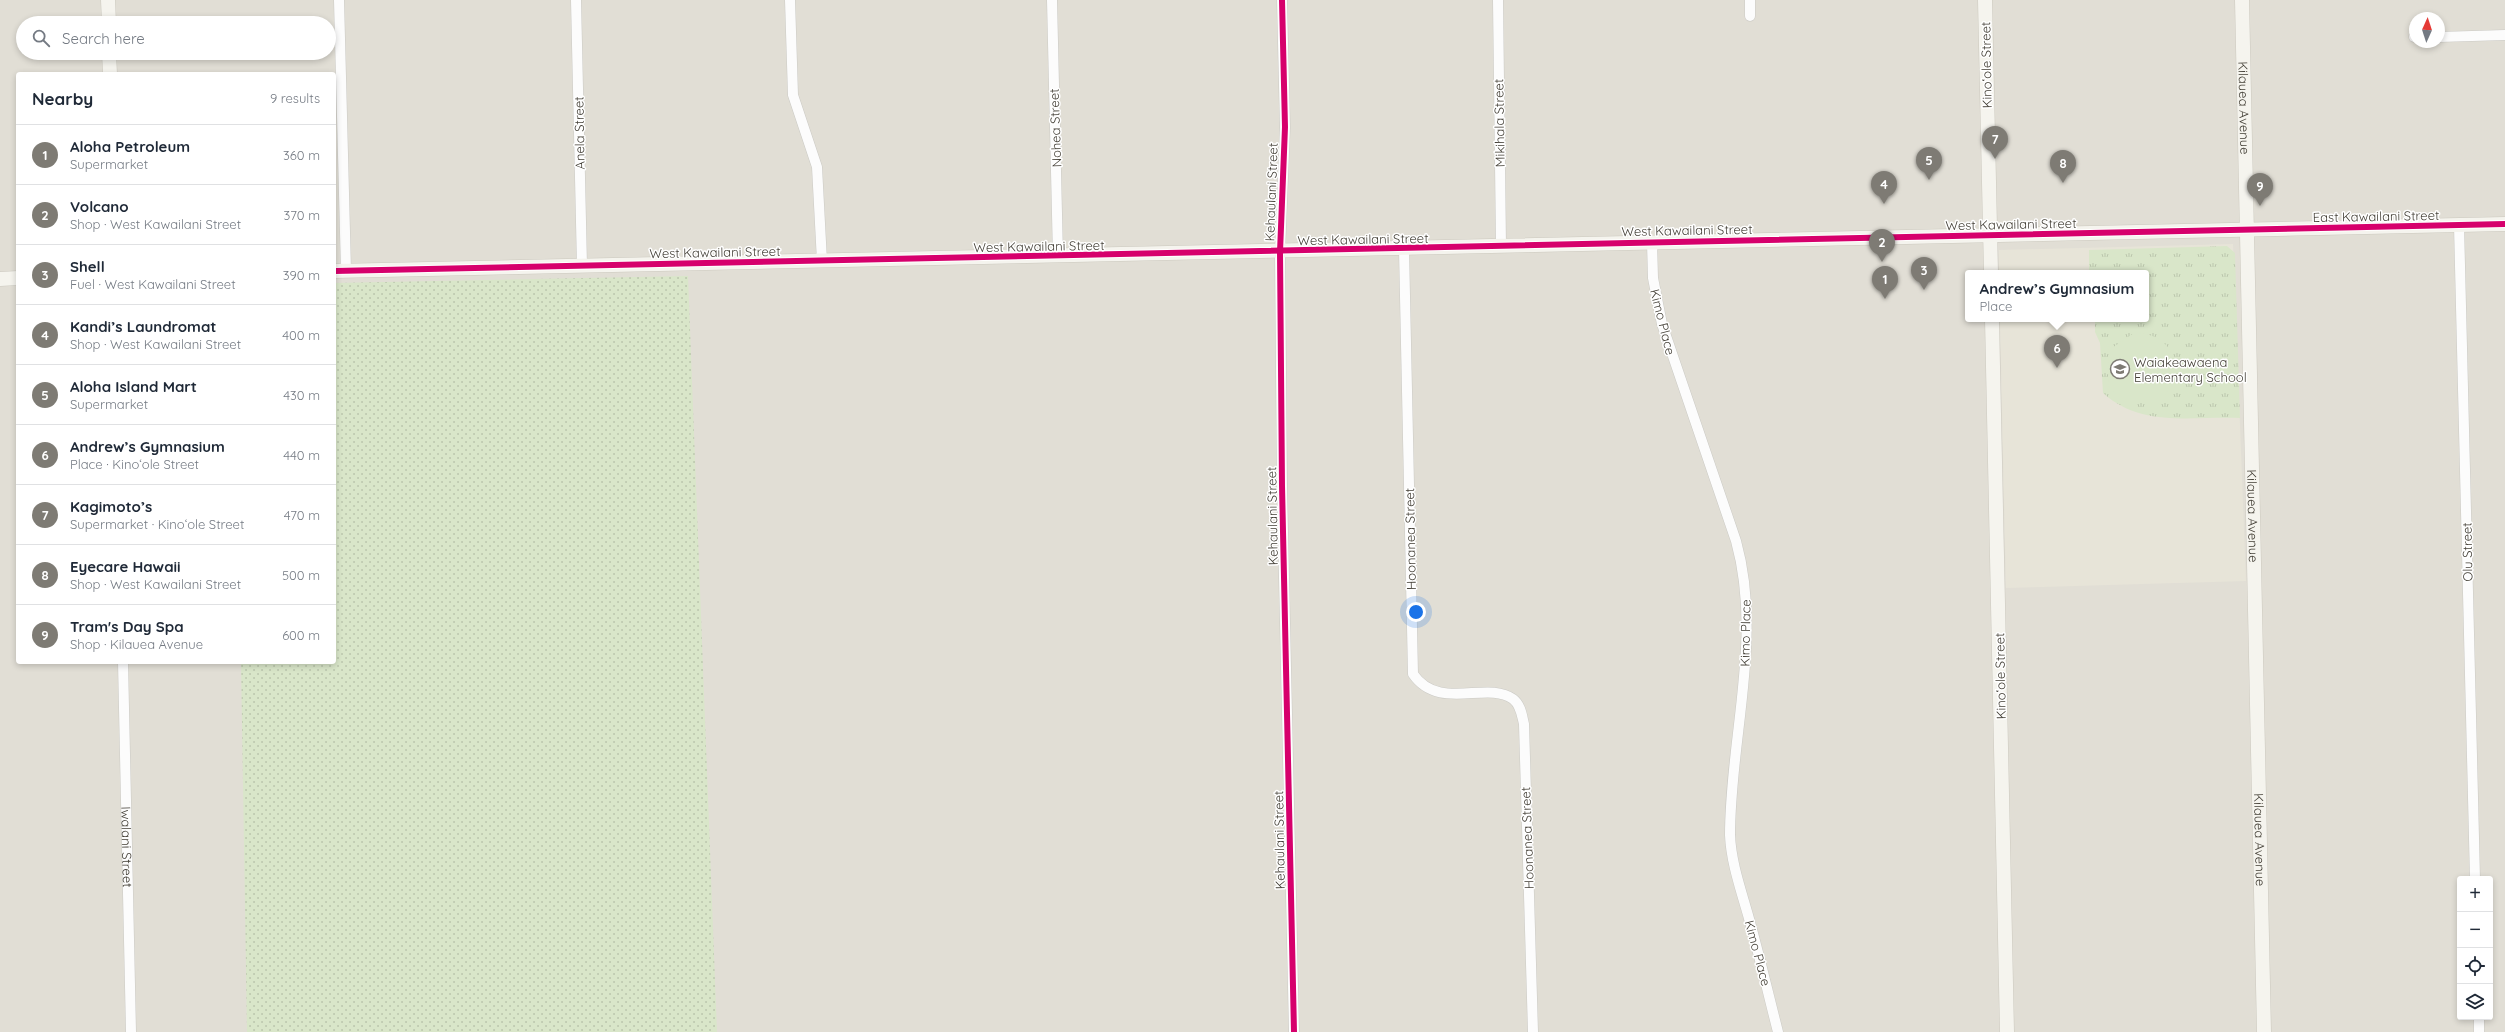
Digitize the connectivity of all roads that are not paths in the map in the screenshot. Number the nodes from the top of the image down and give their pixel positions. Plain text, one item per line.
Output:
1 (108, 0) edge
2 (339, 0) edge
3 (576, 0) edge
4 (790, 0) edge
5 (1052, 0) edge
6 (1282, 0) edge
7 (1498, 0) edge
8 (1750, 0) edge
9 (1985, 0) edge
10 (2242, 0) edge
11 (109, 16) edge
12 (1750, 16) dead end
13 (2505, 35) edge
14 (2445, 37) edge
15 (109, 60) edge
16 (110, 72) edge
17 (2505, 224) edge
18 (2459, 225) junction
19 (2248, 230) junction
20 (1991, 236) junction
21 (1652, 242) junction
22 (1500, 245) junction
23 (1404, 249) junction
24 (1280, 252) junction
25 (1058, 256) junction
26 (822, 261) junction
27 (582, 266) junction
28 (1991, 270) edge
29 (340, 271) edge
30 (16, 278) edge
31 (0, 279) edge
32 (1992, 322) edge
33 (123, 664) edge
34 (2475, 876) edge
35 (2479, 1020) edge
36 (130, 1032) edge
37 (1294, 1032) edge
38 (1533, 1032) edge
39 (1778, 1032) edge
40 (2007, 1032) edge
41 (2264, 1032) edge
42 (2479, 1032) edge

1 - 11 street
2 - 29 street
3 - 27 street, Anela Street
4 - 26 street
5 - 25 street, Nohea Street
6 - 24 street, Kehaulani Street
7 - 22 street, Mikihala Street
8 - 12 street
9 - 20 street, Kinoʻole Street
10 - 19 street, Kilauea Avenue
13 - 14 street
15 - 16 street
17 - 18 street, East Kawailani Street
18 - 19 street, East Kawailani Street
18 - 34 street, Olu Street
19 - 20 street, West Kawailani Street
19 - 41 street, Kilauea Avenue
20 - 21 street, West Kawailani Street
20 - 28 street, Kinoʻole Street
21 - 22 street, West Kawailani Street
21 - 39 street, Kimo Place
22 - 23 street, West Kawailani Street
23 - 24 street, West Kawailani Street
23 - 38 street, Hoonanea Street
24 - 25 street, West Kawailani Street
24 - 37 street, Kehaulani Street
25 - 26 street, West Kawailani Street
26 - 27 street, West Kawailani Street
27 - 29 street, West Kawailani Street
30 - 31 street
32 - 40 street, Kinoʻole Street
33 - 36 street, Iwalani Street
35 - 42 street

